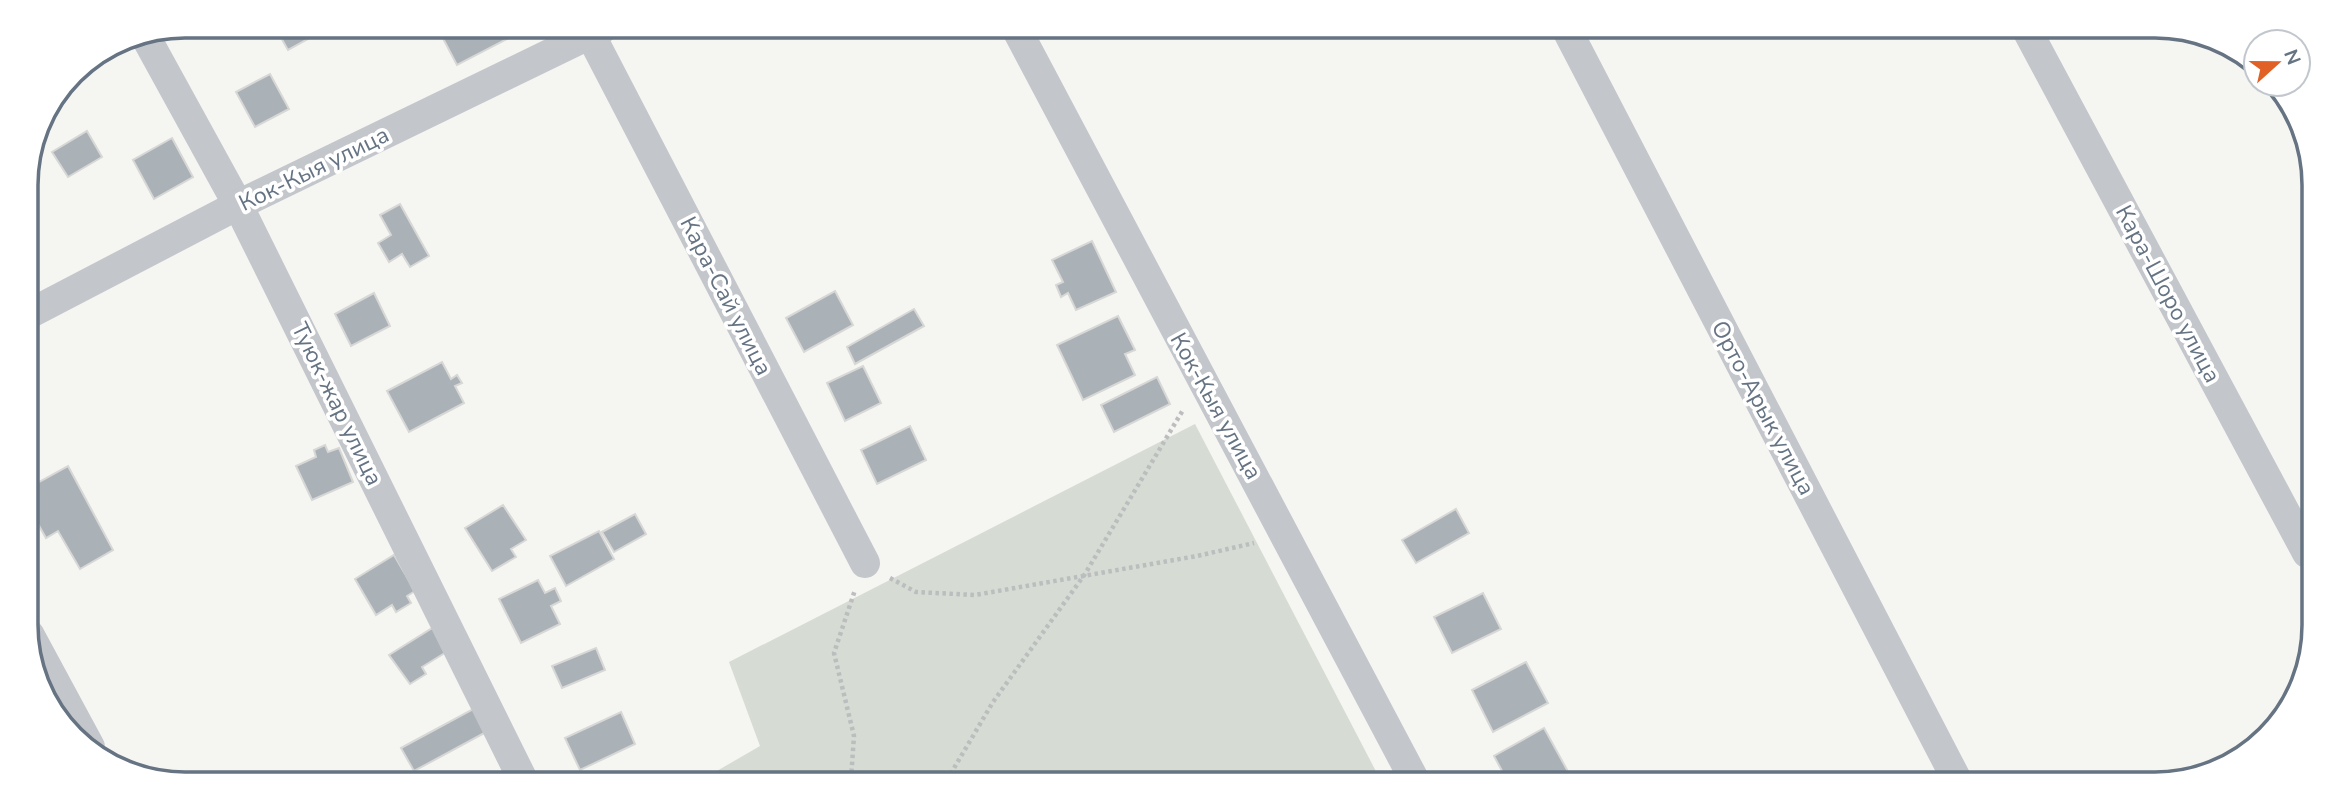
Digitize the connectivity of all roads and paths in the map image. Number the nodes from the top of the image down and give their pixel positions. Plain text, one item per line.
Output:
1 (1571, 38) edge
2 (2031, 38) edge
3 (576, 39) edge
4 (598, 39) edge
5 (1022, 39) edge
6 (149, 43) edge
7 (238, 205) junction
8 (39, 309) edge
9 (1202, 379) junction
10 (1287, 535) junction
11 (2302, 544) edge
12 (865, 563) junction
13 (1085, 574) junction
14 (42, 658) edge
15 (80, 729) edge
16 (519, 772) edge
17 (851, 772) edge
18 (952, 772) edge
19 (1411, 772) edge
20 (1953, 772) edge

1 - 20 street, Орто-Арык улица
2 - 11 street, Кара-Шоро улица
3 - 7 street, Кок-Кыя улица
4 - 12 street, Кара-Сай улица
5 - 9 street, Кок-Кыя улица
6 - 7 street, Туюк-жар улица
7 - 8 street, Кок-Кыя улица
7 - 16 street, Туюк-жар улица
9 - 10 street, Кок-Кыя улица
9 - 13 path
10 - 13 path
10 - 19 street, Кок-Кыя улица
12 - 13 path
12 - 17 path
13 - 18 path
14 - 15 street

